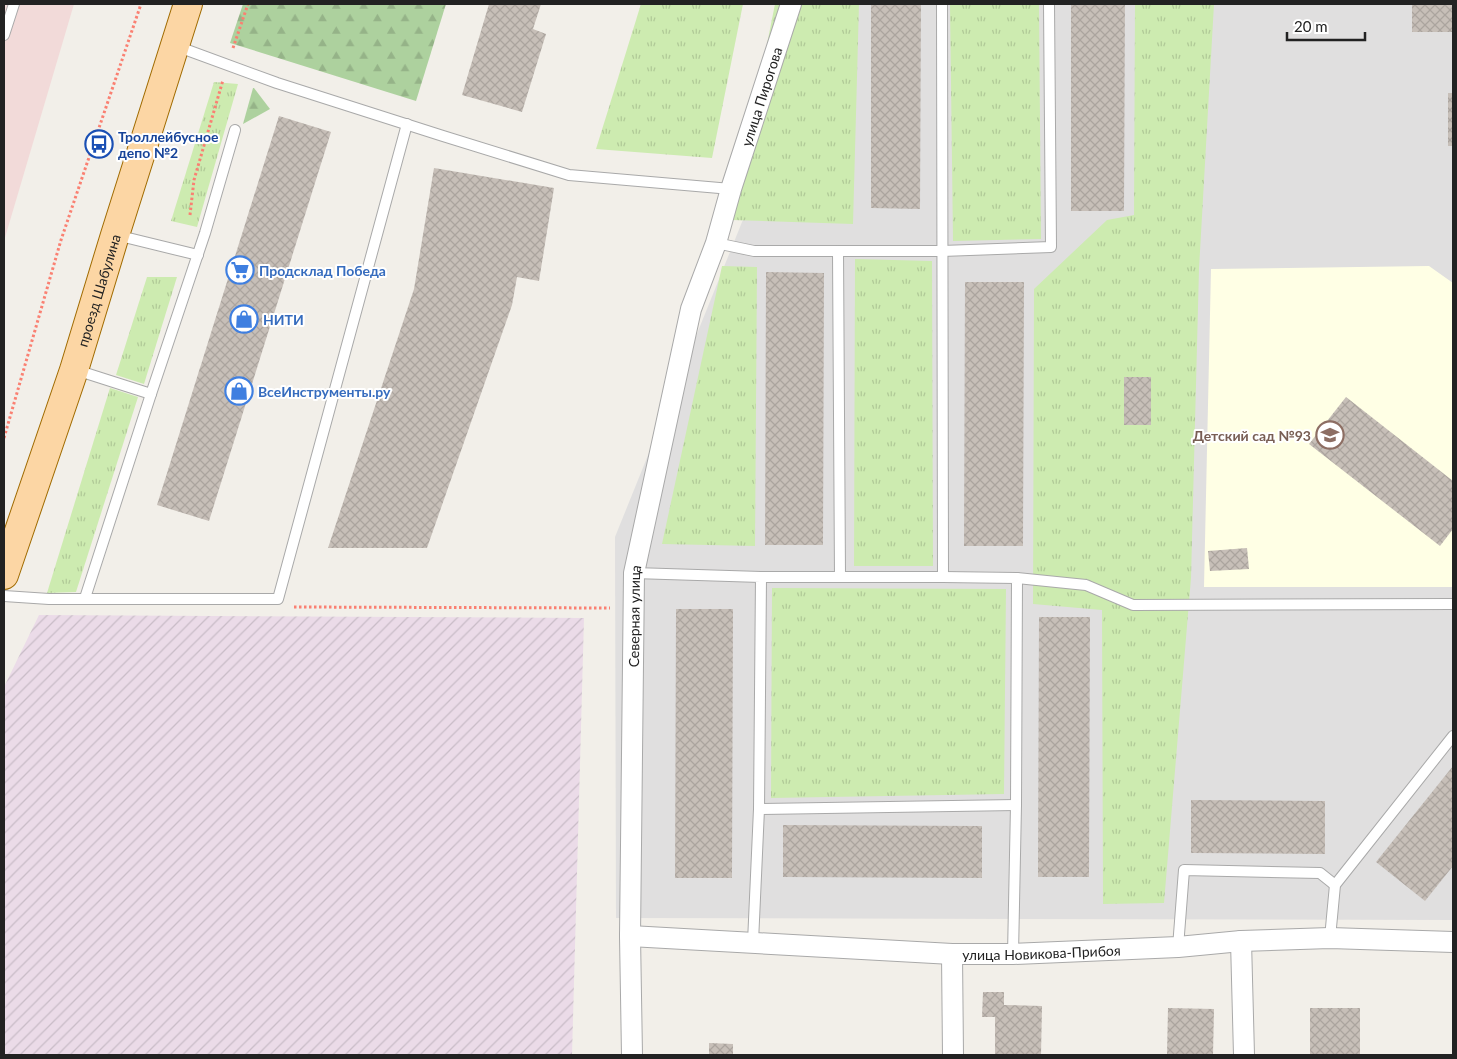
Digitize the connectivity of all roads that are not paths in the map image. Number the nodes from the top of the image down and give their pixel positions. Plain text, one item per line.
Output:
1 (14, 4) edge
2 (188, 4) edge
3 (790, 4) edge
4 (942, 4) edge
5 (1049, 4) edge
6 (4, 35) edge
7 (174, 46) junction
8 (407, 124) junction
9 (235, 130) dead end
10 (731, 189) junction
11 (115, 235) junction
12 (716, 243) junction
13 (838, 251) junction
14 (942, 251) junction
15 (198, 256) junction
16 (74, 370) junction
17 (151, 394) junction
18 (634, 573) junction
19 (4, 575) edge
20 (943, 576) junction
21 (761, 577) junction
22 (840, 577) junction
23 (1017, 578) junction
24 (4, 596) edge
25 (85, 598) junction
26 (1453, 604) edge
27 (1453, 736) edge
28 (1016, 805) junction
29 (759, 809) junction
30 (1335, 885) junction
31 (630, 936) junction
32 (1330, 938) junction
33 (1242, 941) junction
34 (753, 942) junction
35 (1453, 942) edge
36 (1178, 947) junction
37 (952, 954) junction
38 (1013, 954) junction
39 (632, 1055) edge
40 (953, 1055) edge
41 (1244, 1055) edge

1 - 6 lane
2 - 7 main road, проезд Шабулина
3 - 10 street, улица Пирогова
4 - 14 lane
5 - 14 lane
7 - 8 lane
7 - 11 main road, проезд Шабулина
8 - 10 lane
8 - 25 lane
9 - 15 lane
10 - 12 street, Северная улица
11 - 15 lane
11 - 16 main road, проезд Шабулина
12 - 13 lane
12 - 18 street, Северная улица
13 - 14 lane
13 - 22 lane
14 - 20 lane
15 - 17 lane
16 - 17 lane
16 - 19 main road, проезд Шабулина
17 - 25 lane
18 - 21 lane
18 - 31 street, Северная улица
20 - 22 lane
20 - 23 lane
21 - 22 lane
21 - 29 lane
23 - 26 lane
23 - 28 lane
24 - 25 lane
27 - 30 lane
28 - 29 lane
28 - 38 lane
29 - 34 lane
30 - 32 lane
30 - 36 lane
31 - 34 street, улица Новикова-Прибоя
31 - 39 street, Северная улица
32 - 33 street, улица Новикова-Прибоя
32 - 35 street, улица Новикова-Прибоя
33 - 36 street, улица Новикова-Прибоя
33 - 41 street
34 - 37 street, улица Новикова-Прибоя
36 - 38 street, улица Новикова-Прибоя
37 - 38 street, улица Новикова-Прибоя
37 - 40 street

